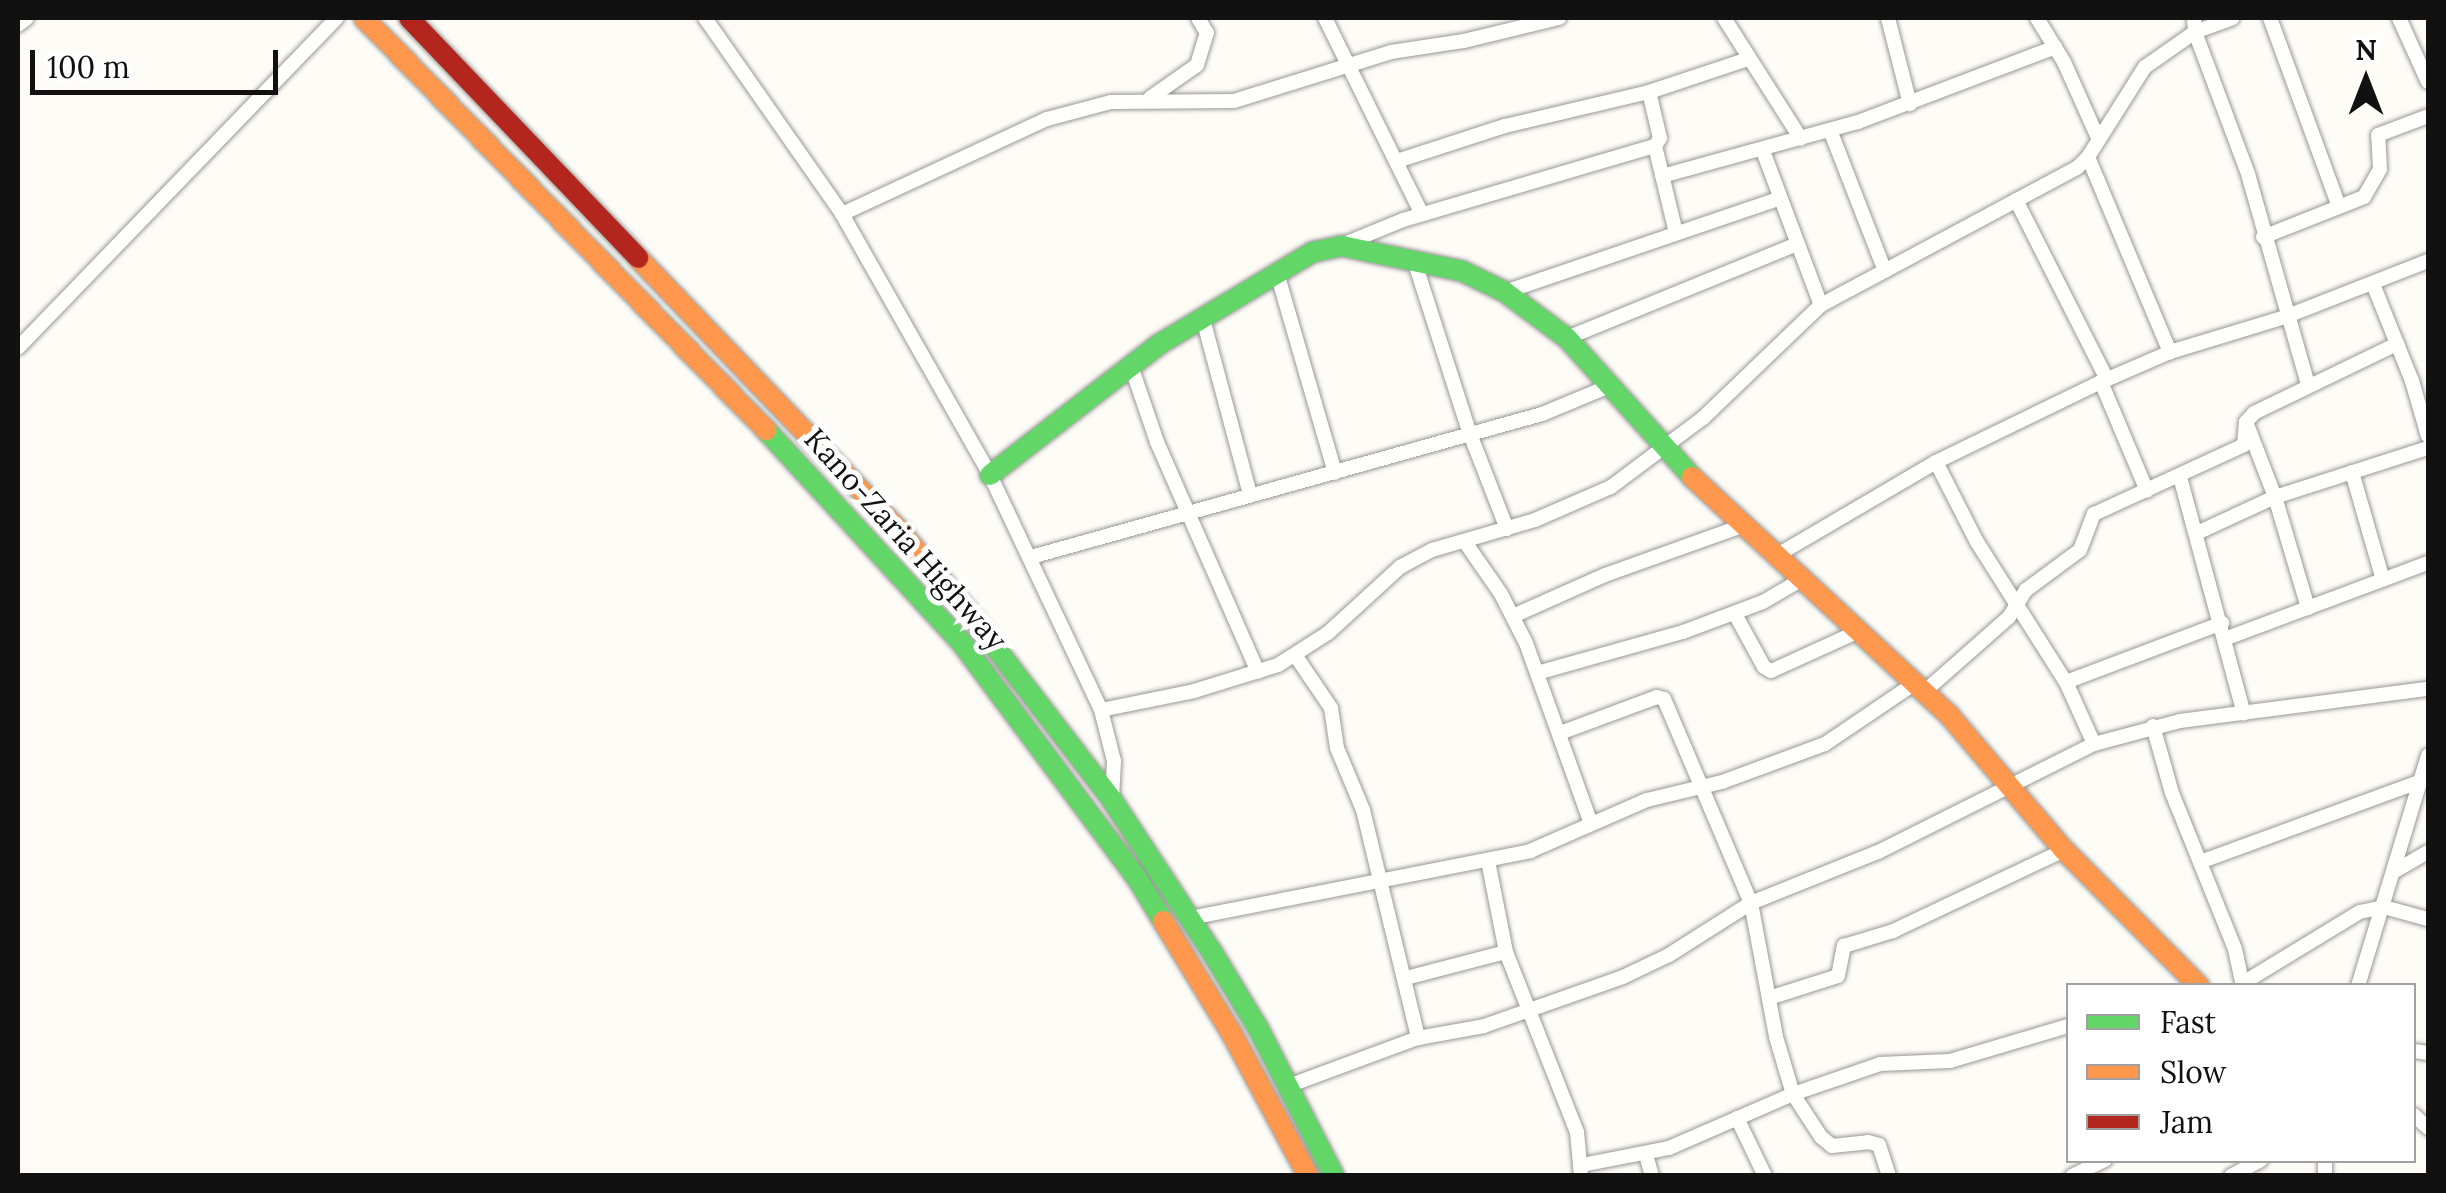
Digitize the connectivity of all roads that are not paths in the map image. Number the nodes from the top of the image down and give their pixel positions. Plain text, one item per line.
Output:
1 (26, 18) edge
2 (337, 18) edge
3 (364, 18) edge
4 (409, 18) edge
5 (705, 18) edge
6 (1198, 18) edge
7 (1325, 18) edge
8 (1558, 18) edge
9 (1724, 18) edge
10 (1888, 18) edge
11 (2037, 18) edge
12 (2232, 18) edge
13 (2270, 18) edge
14 (2399, 18) edge
15 (18, 25) edge
16 (2194, 25) edge
17 (2055, 47) junction
18 (1748, 59) junction
19 (1349, 63) junction
20 (2428, 82) edge
21 (1649, 92) junction
22 (1146, 101) junction
23 (1910, 104) junction
24 (2428, 116) edge
25 (1830, 130) junction
26 (2098, 138) junction
27 (1801, 139) junction
28 (1654, 146) junction
29 (1763, 151) junction
30 (2088, 157) junction
31 (1397, 161) junction
32 (1662, 176) junction
33 (1778, 199) junction
34 (2016, 200) junction
35 (2339, 208) junction
36 (842, 214) junction
37 (1422, 214) junction
38 (1676, 233) junction
39 (2263, 236) junction
40 (1797, 244) junction
41 (1342, 246) junction
42 (1414, 260) junction
43 (2428, 261) edge
44 (1886, 270) junction
45 (1278, 273) junction
46 (2372, 284) junction
47 (1506, 292) junction
48 (1820, 305) junction
49 (2285, 317) junction
50 (1203, 318) junction
51 (1567, 338) junction
52 (2397, 344) junction
53 (18, 348) edge
54 (2170, 352) junction
55 (1132, 366) junction
56 (2104, 380) junction
57 (1612, 385) junction
58 (2308, 385) junction
59 (2246, 422) junction
60 (1470, 434) junction
61 (2428, 436) edge
62 (1661, 446) junction
63 (2428, 448) edge
64 (1936, 462) junction
65 (2352, 472) junction
66 (1335, 473) junction
67 (990, 474) junction
68 (2180, 477) junction
69 (2148, 491) junction
70 (1250, 495) junction
71 (2275, 497) junction
72 (1190, 510) junction
73 (1742, 526) junction
74 (1507, 529) junction
75 (2196, 533) junction
76 (1464, 542) junction
77 (1032, 558) junction
78 (1774, 558) junction
79 (2428, 563) edge
80 (1802, 579) junction
81 (2383, 580) junction
82 (2018, 603) junction
83 (2308, 608) junction
84 (1735, 614) junction
85 (1513, 616) junction
86 (2224, 630) junction
87 (1860, 631) junction
88 (1294, 656) junction
89 (1258, 672) junction
90 (1537, 674) junction
91 (2066, 682) junction
92 (1919, 688) junction
93 (2428, 689) edge
94 (1101, 710) junction
95 (2244, 714) junction
96 (2153, 726) junction
97 (1560, 733) junction
98 (2094, 744) junction
99 (2428, 755) edge
100 (2421, 781) junction
101 (2010, 784) junction
102 (1699, 787) junction
103 (1112, 800) junction
104 (1591, 824) junction
105 (2064, 850) junction
106 (2428, 852) edge
107 (1488, 861) junction
108 (2200, 862) junction
109 (2395, 871) junction
110 (1382, 882) junction
111 (1750, 904) junction
112 (2384, 907) junction
113 (1190, 918) junction
114 (2428, 919) edge
115 (1506, 952) junction
116 (1406, 978) junction
117 (2189, 983) edge
118 (2243, 983) edge
119 (2245, 983) edge
120 (2359, 983) edge
121 (1769, 998) junction
122 (1529, 1012) junction
123 (2066, 1027) edge
124 (1418, 1038) junction
125 (1288, 1086) junction
126 (1793, 1094) junction
127 (1736, 1118) junction
128 (1646, 1154) junction
129 (2099, 1163) edge
130 (2255, 1163) edge
131 (1581, 1170) edge
132 (1308, 1176) edge
133 (1334, 1176) edge
134 (1652, 1176) edge
135 (1765, 1176) edge
136 (1890, 1176) edge
137 (2072, 1176) edge
138 (2231, 1176) edge

1 - 15 street
2 - 53 street
3 - 132 main road, Kano-Zaria Highway
4 - 103 main road, Kano-Zaria Highway
5 - 36 street
6 - 22 street
7 - 19 street
8 - 19 street
9 - 18 street
10 - 23 street
11 - 17 street
12 - 16 street
13 - 35 street
14 - 20 street
16 - 26 street
16 - 39 street
17 - 23 street
17 - 26 street
18 - 21 street
18 - 27 street
19 - 22 street
19 - 31 street
21 - 28 street
21 - 31 street
22 - 36 street
23 - 25 street
24 - 35 street
25 - 27 street
25 - 44 street
26 - 30 street
27 - 29 street
28 - 32 street
28 - 37 street
29 - 32 street
29 - 33 street
30 - 34 street
30 - 54 street
31 - 37 street
32 - 38 street
33 - 38 street
33 - 40 street
34 - 44 street
34 - 56 street
35 - 39 street
36 - 67 street
37 - 41 street
38 - 47 street
39 - 49 street
40 - 48 street
40 - 51 street
41 - 42 main road
41 - 45 main road
42 - 47 main road
42 - 60 street
43 - 46 street
44 - 48 street
45 - 50 main road
45 - 66 street
46 - 49 street
46 - 52 street
47 - 51 main road
48 - 62 street
49 - 54 street
49 - 58 street
50 - 55 main road
50 - 70 street
51 - 57 main road
52 - 58 street
52 - 61 street
54 - 56 street
55 - 67 main road
55 - 72 street
56 - 64 street
56 - 69 street
57 - 60 street
57 - 62 main road
58 - 59 street
59 - 68 street
59 - 71 street
60 - 66 street
60 - 74 street
62 - 73 main road
62 - 74 street
63 - 65 street
64 - 78 street
64 - 82 street
65 - 71 street
65 - 81 street
66 - 70 street
67 - 77 street
68 - 69 street
68 - 75 street
69 - 82 street
70 - 72 street
71 - 75 street
71 - 83 street
72 - 77 street
72 - 89 street
73 - 78 main road
73 - 85 street
74 - 76 street
75 - 86 street
76 - 85 street
76 - 88 street
77 - 94 street
78 - 80 main road
79 - 81 street
80 - 84 street
80 - 87 main road
81 - 83 street
82 - 91 street
82 - 92 street
83 - 86 street
84 - 87 street
84 - 90 street
85 - 90 street
86 - 91 street
86 - 95 street
87 - 92 main road
88 - 89 street
88 - 110 street
89 - 94 street
90 - 97 street
91 - 98 street
92 - 101 main road
92 - 102 street
93 - 95 street
94 - 103 street
95 - 96 street
96 - 98 street
96 - 108 street
97 - 102 street
97 - 104 street
98 - 101 street
99 - 100 street
100 - 108 street
100 - 109 street
101 - 105 main road
101 - 111 street
102 - 104 street
102 - 111 street
103 - 113 main road, Kano-Zaria Highway
104 - 107 street
105 - 117 main road
105 - 121 street
106 - 109 street
107 - 110 street
107 - 115 street
108 - 118 street
109 - 112 street
110 - 113 street
110 - 116 street
111 - 121 street
111 - 122 street
112 - 114 street
112 - 119 street
112 - 120 street
113 - 125 main road, Kano-Zaria Highway
115 - 116 street
115 - 122 street
116 - 124 street
121 - 126 street
122 - 124 street
122 - 131 street
123 - 126 street
124 - 125 street
125 - 133 main road, Kano-Zaria Highway
126 - 127 street
126 - 136 street
127 - 128 street
127 - 135 street
128 - 131 street
128 - 134 street
129 - 137 street
130 - 138 street

